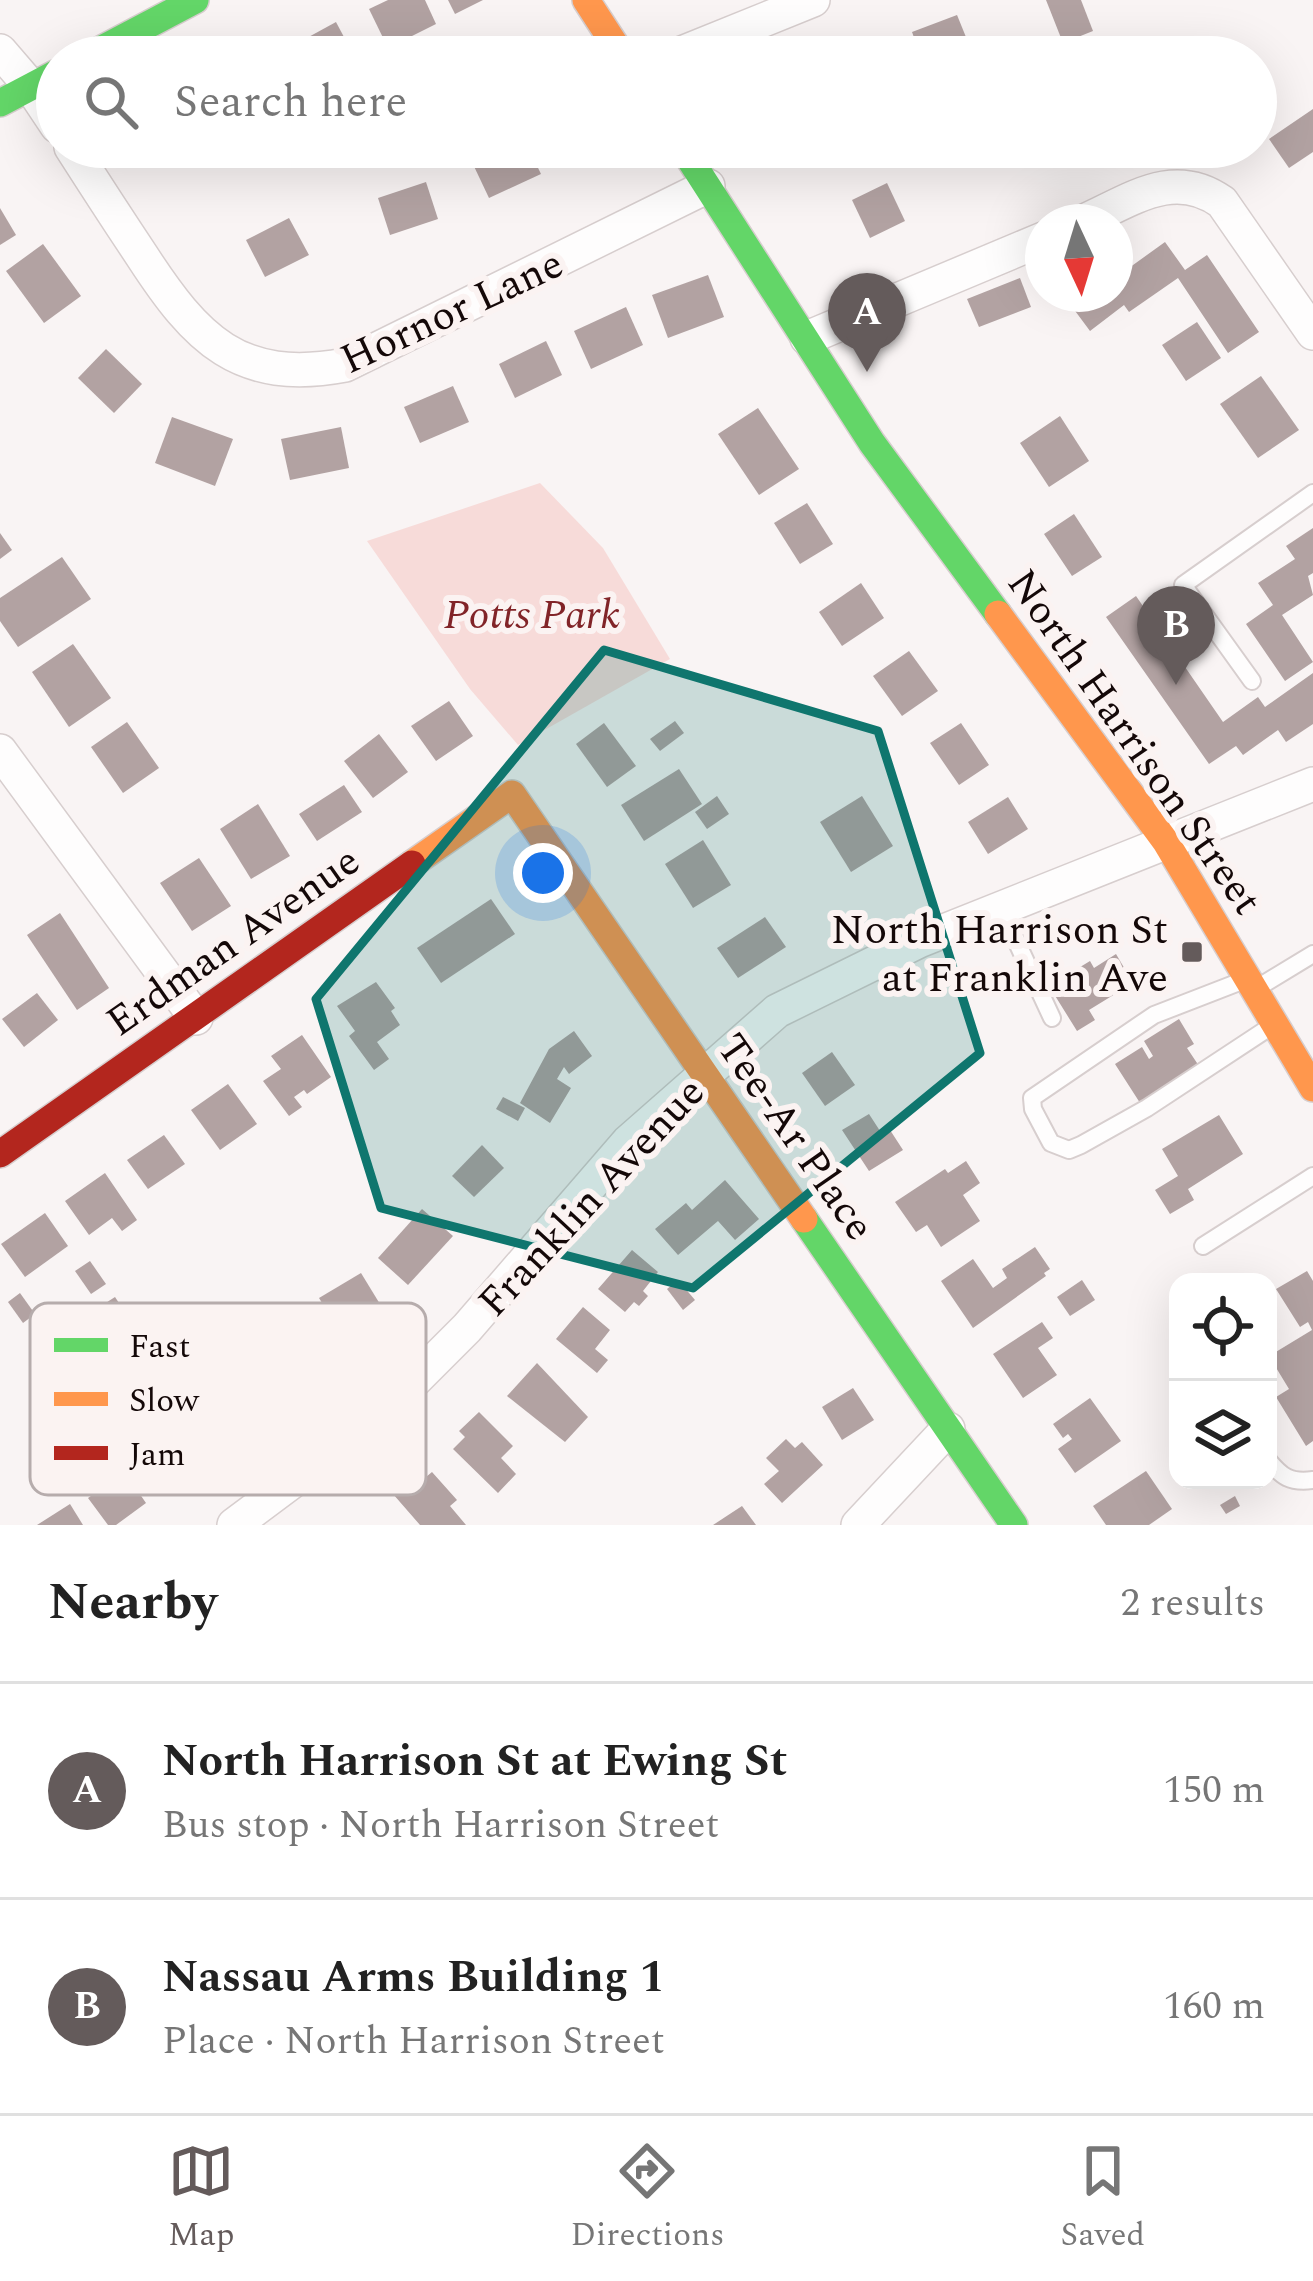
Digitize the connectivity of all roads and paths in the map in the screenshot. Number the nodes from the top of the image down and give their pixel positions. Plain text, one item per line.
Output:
1 (195, 0) edge
2 (586, 0) edge
3 (813, 0) edge
4 (127, 36) edge
5 (609, 36) edge
6 (724, 36) edge
7 (0, 51) edge
8 (36, 75) edge
9 (36, 84) edge
10 (0, 103) edge
11 (85, 168) edge
12 (696, 168) edge
13 (708, 186) junction
14 (1124, 204) edge
15 (1025, 247) edge
16 (1313, 334) edge
17 (807, 338) junction
18 (1313, 493) edge
19 (1252, 680) dead end
20 (0, 751) edge
21 (1313, 784) edge
22 (512, 794) joint
23 (1166, 842) junction
24 (1001, 908) junction
25 (1313, 954) edge
26 (1251, 984) junction
27 (196, 1018) junction
28 (1052, 1018) dead end
29 (1275, 1024) junction
30 (1303, 1049) edge
31 (703, 1073) junction
32 (1313, 1088) edge
33 (0, 1154) edge
34 (1313, 1176) edge
35 (1203, 1246) dead end
36 (426, 1369) edge
37 (948, 1430) junction
38 (1277, 1471) edge
39 (1313, 1480) edge
40 (274, 1495) edge
41 (234, 1525) edge
42 (858, 1525) edge
43 (1014, 1525) edge

1 - 4 street
2 - 5 street
3 - 6 street
7 - 8 street
9 - 10 street
11 - 13 street, Hornor Lane
12 - 13 street, North Harrison Street
13 - 17 street, North Harrison Street
14 - 16 street
15 - 17 street
17 - 23 street, North Harrison Street
18 - 19 lane
20 - 27 street
21 - 23 street, Franklin Avenue
22 - 27 street, Erdman Avenue
22 - 31 street, Tee-Ar Place
23 - 24 street, Franklin Avenue
23 - 26 street, North Harrison Street
24 - 28 lane
24 - 31 street, Franklin Avenue
25 - 26 lane
26 - 29 street, North Harrison Street
26 - 29 lane
27 - 33 street, Erdman Avenue
29 - 30 street, North Harrison Street
30 - 32 street, North Harrison Street
31 - 36 street, Franklin Avenue
31 - 37 street, Tee-Ar Place
34 - 35 lane
37 - 42 street
37 - 43 street, Tee-Ar Place
38 - 39 lane
40 - 41 street, Franklin Avenue

